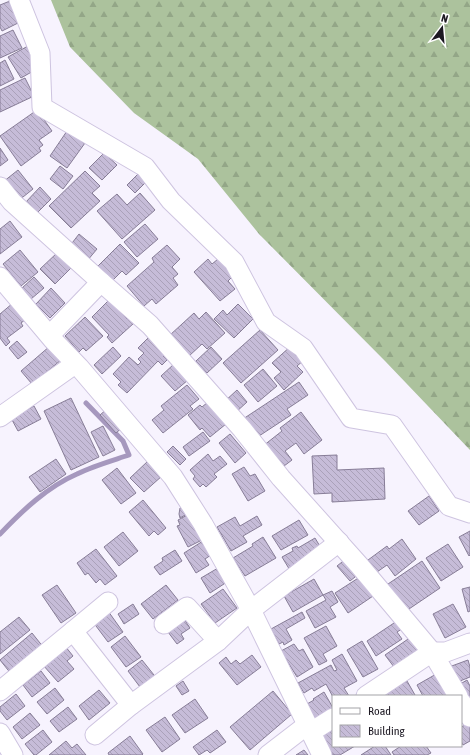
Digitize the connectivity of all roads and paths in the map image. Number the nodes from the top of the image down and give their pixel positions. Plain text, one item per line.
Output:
1 (19, 0) edge
2 (0, 187) edge
3 (6, 207) edge
4 (0, 277) edge
5 (101, 282) junction
6 (50, 335) junction
7 (75, 364) junction
8 (0, 417) edge
9 (470, 513) edge
10 (339, 542) junction
11 (108, 602) dead end
12 (251, 610) junction
13 (164, 624) dead end
14 (73, 631) junction
15 (218, 640) junction
16 (470, 642) edge
17 (432, 652) junction
18 (0, 691) edge
19 (368, 695) edge
20 (457, 695) edge
21 (462, 704) edge
22 (131, 705) junction
23 (470, 717) edge
24 (332, 718) edge
25 (309, 729) junction
26 (0, 732) edge
27 (95, 735) dead end
28 (12, 755) edge
29 (268, 755) edge
30 (322, 755) edge

1 - 9 street
2 - 3 street
3 - 5 street
4 - 6 street
5 - 6 street
5 - 10 street
6 - 7 street
7 - 8 street
7 - 12 street
10 - 12 street
10 - 17 street
11 - 14 street
12 - 15 street
12 - 25 street
13 - 15 street
14 - 18 street
14 - 22 street
15 - 22 street
16 - 17 street
17 - 19 street
17 - 20 street
21 - 23 street
22 - 27 street
24 - 25 street
25 - 29 street
25 - 30 street
26 - 28 street

